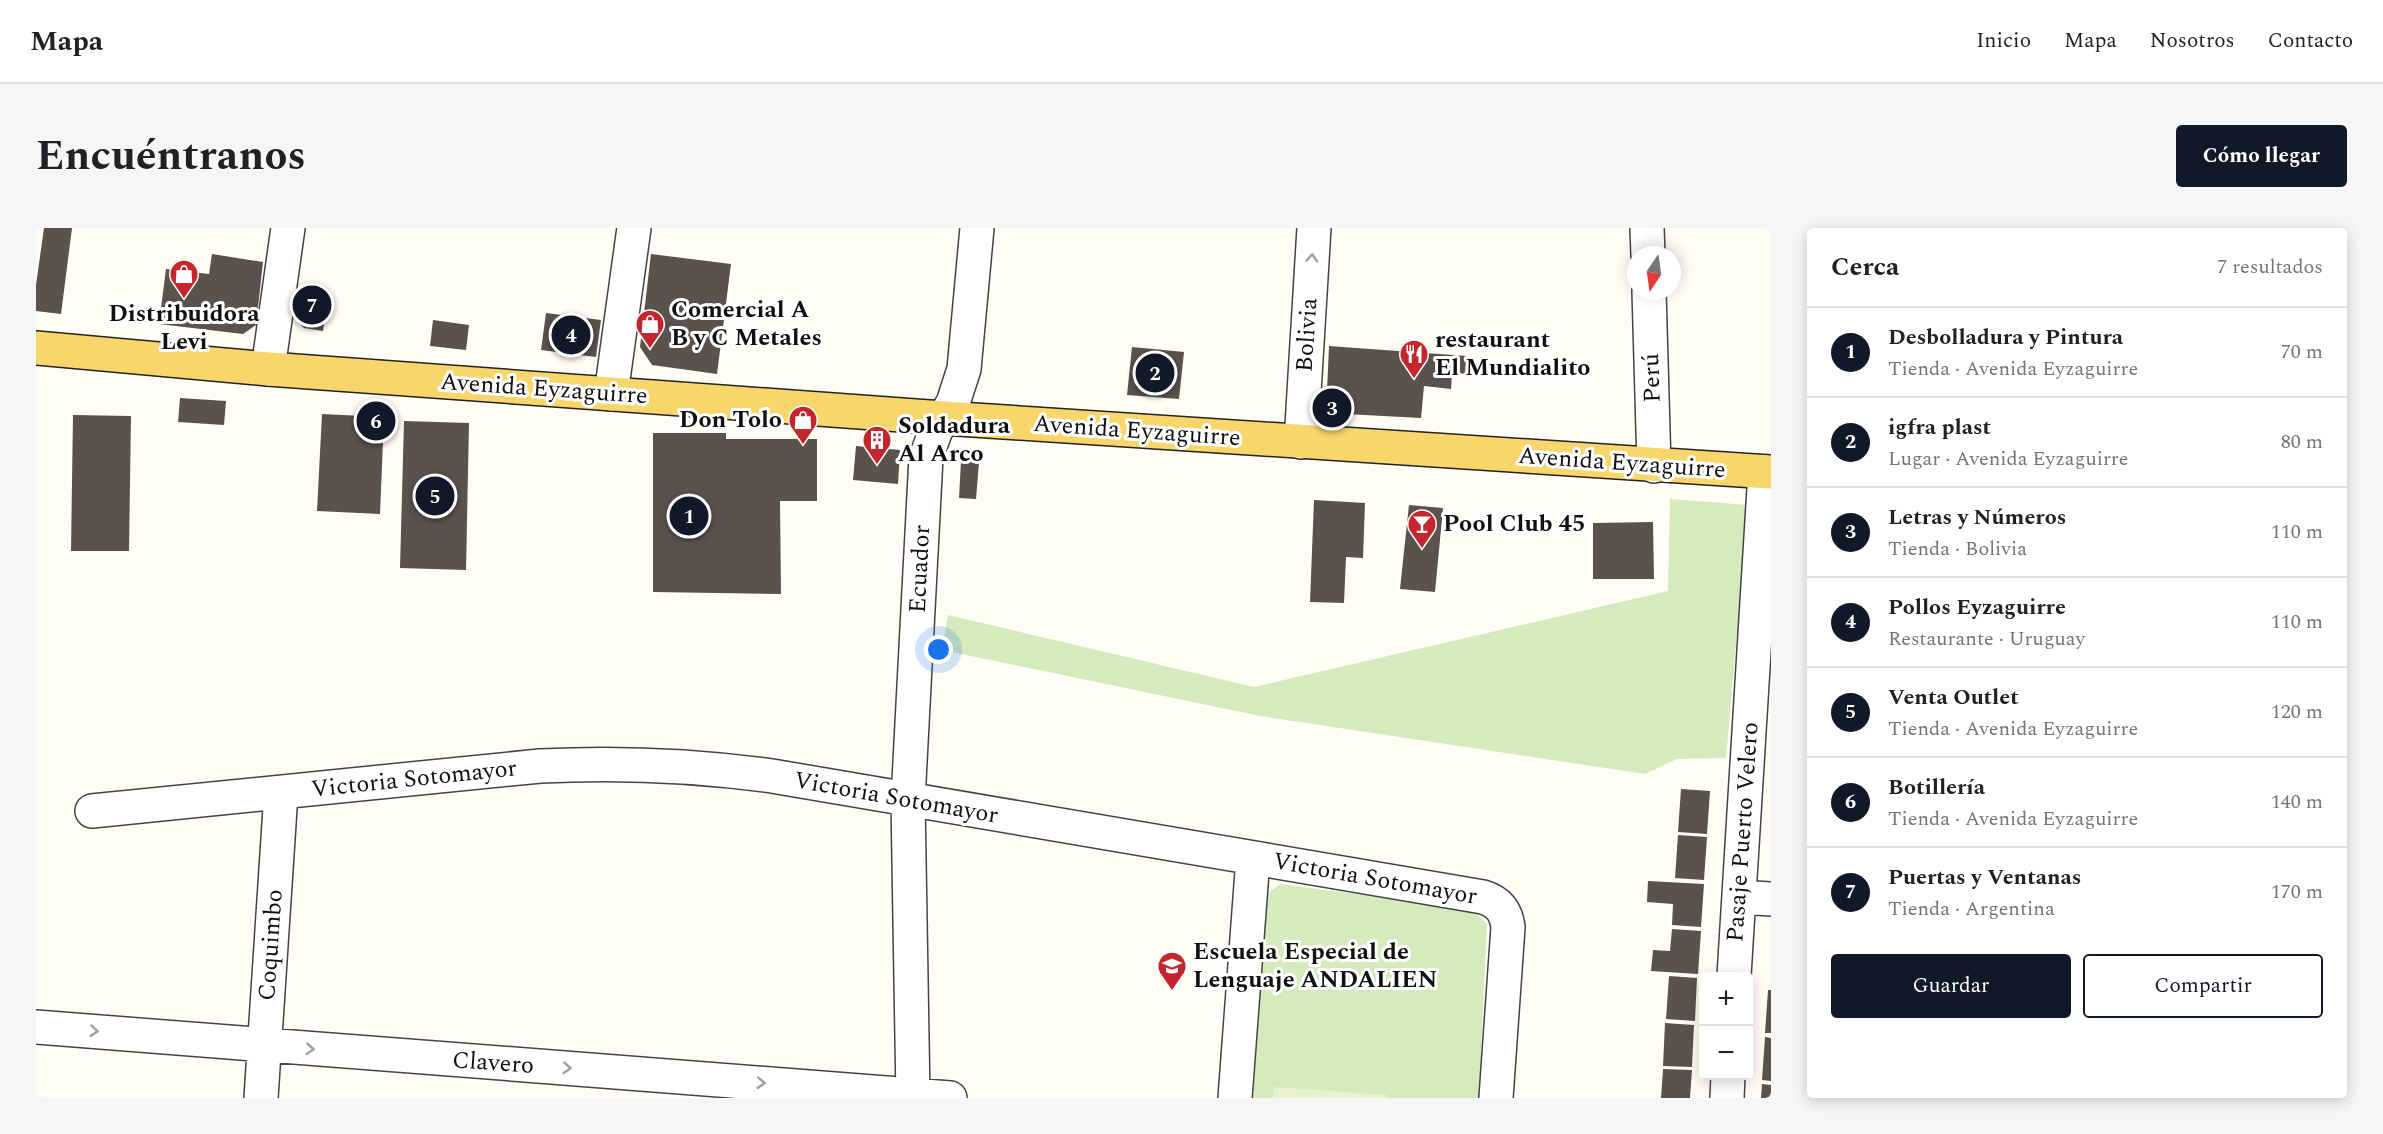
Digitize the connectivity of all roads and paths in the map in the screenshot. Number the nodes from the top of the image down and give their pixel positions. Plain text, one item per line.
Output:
1 (288, 228) edge
2 (634, 228) edge
3 (976, 228) edge
4 (1314, 228) edge
5 (1647, 228) edge
6 (1648, 246) edge
7 (1649, 300) edge
8 (36, 348) edge
9 (268, 369) junction
10 (611, 394) junction
11 (943, 418) junction
12 (1301, 442) junction
13 (1654, 466) junction
14 (1768, 472) edge
15 (281, 793) junction
16 (908, 800) junction
17 (92, 811) dead end
18 (1253, 858) junction
19 (1755, 898) edge
20 (1735, 972) edge
21 (36, 1027) edge
22 (264, 1045) junction
23 (1728, 1080) edge
24 (656, 1087) edge
25 (913, 1097) edge
26 (261, 1098) edge
27 (950, 1098) edge
28 (1235, 1098) edge
29 (1496, 1098) edge
30 (1727, 1098) edge

1 - 9 street
2 - 10 street
3 - 11 street, Ecuador
12 -> 4 street, Bolivia
5 - 6 street
7 - 13 street, Perú
8 - 9 main road, Avenida Eyzaguirre
9 - 10 main road, Avenida Eyzaguirre
10 - 11 main road, Avenida Eyzaguirre
11 - 12 main road, Avenida Eyzaguirre
11 - 16 street, Ecuador
12 - 13 main road, Avenida Eyzaguirre
13 - 14 main road, Avenida Eyzaguirre
14 - 19 street, Pasaje Puerto Velero
15 - 16 street, Victoria Sotomayor
15 - 17 street, Victoria Sotomayor
15 - 22 street, Coquimbo
16 - 18 street, Victoria Sotomayor
16 - 25 street, Ecuador
18 - 28 street
18 - 29 street, Victoria Sotomayor
19 - 20 street, Pasaje Puerto Velero
21 -> 22 street, Clavero
22 -> 24 street, Clavero
22 - 26 street, Coquimbo
23 - 30 street
24 -> 25 street, Clavero
25 - 27 street, Clavero

